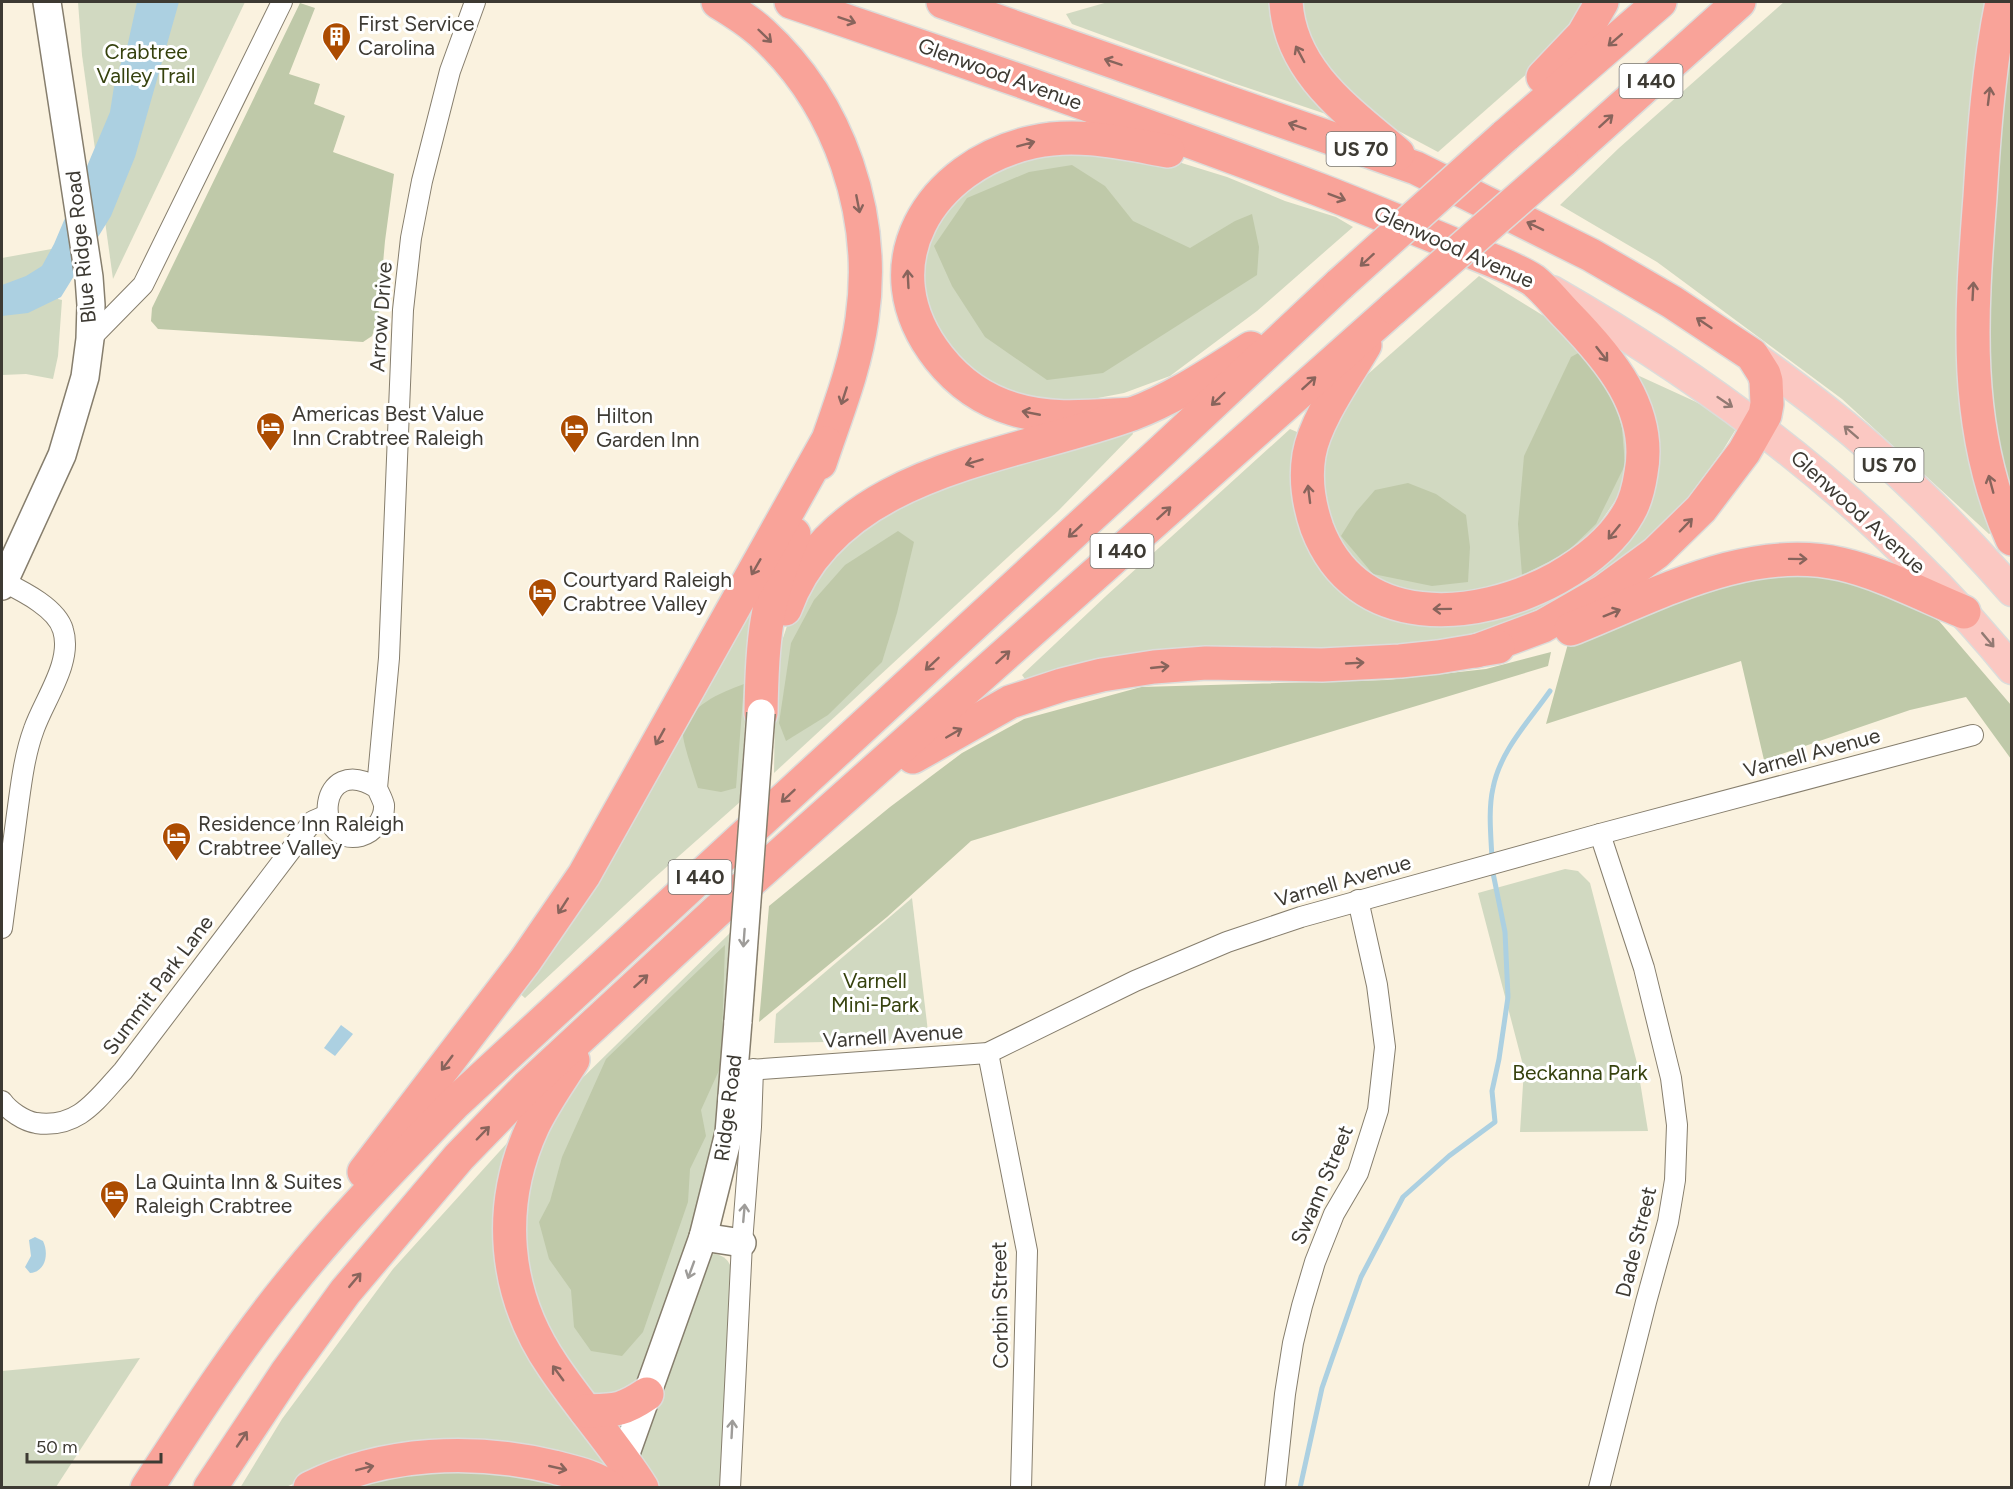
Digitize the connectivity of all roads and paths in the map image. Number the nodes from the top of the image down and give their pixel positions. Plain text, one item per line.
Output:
1 (47, 2) edge
2 (282, 2) edge
3 (475, 2) edge
4 (718, 2) edge
5 (791, 2) edge
6 (943, 2) edge
7 (963, 2) edge
8 (997, 2) edge
9 (1286, 2) edge
10 (1602, 2) edge
11 (1660, 2) edge
12 (1739, 2) edge
13 (2002, 2) edge
14 (1514, 127) junction
15 (1416, 168) junction
16 (1266, 170) junction
17 (1534, 281) junction
18 (1387, 314) junction
19 (1306, 315) junction
20 (90, 339) junction
21 (1752, 355) junction
22 (1131, 414) junction
23 (1759, 426) junction
24 (826, 443) junction
25 (2012, 538) edge
26 (2, 583) edge
27 (2012, 591) edge
28 (1964, 612) junction
29 (1476, 651) junction
30 (2012, 669) edge
31 (761, 713) junction
32 (1973, 735) dead end
33 (376, 788) junction
34 (850, 794) junction
35 (327, 814) junction
36 (1600, 834) junction
37 (1358, 900) junction
38 (2, 928) edge
39 (597, 1020) junction
40 (988, 1053) junction
41 (744, 1070) junction
42 (2, 1101) edge
43 (703, 1237) junction
44 (742, 1243) junction
45 (289, 1285) junction
46 (647, 1394) junction
47 (586, 1411) junction
48 (619, 1478) edge
49 (147, 1488) edge
50 (210, 1488) edge
51 (310, 1488) edge
52 (642, 1488) edge
53 (730, 1488) edge
54 (1021, 1488) edge
55 (1275, 1488) edge
56 (1599, 1488) edge

1 - 20 street, Blue Ridge Road
2 - 20 street
3 - 33 street, Arrow Drive
4 -> 24 highway
5 -> 16 highway, Glenwood Avenue / US 70
15 -> 6 highway, US 70
7 - 8 highway
15 -> 9 highway
10 - 14 highway
11 -> 14 highway, I 440
18 -> 12 highway, I 440, bridge
25 -> 13 highway
14 -> 19 highway, I 440, bridge
21 -> 15 highway, US 70
16 -> 17 highway, Glenwood Avenue / US 70
22 -> 16 highway
17 -> 18 highway
17 -> 23 main road, Glenwood Avenue / US 70
34 -> 18 highway, I 440
19 - 22 highway
19 -> 45 highway, I 440
20 - 26 street, Blue Ridge Road
21 - 23 highway
27 -> 21 main road, US 70
22 -> 31 highway
23 - 28 main road, Glenwood Avenue / US 70
29 -> 23 highway
24 - 31 highway
24 -> 45 highway
26 - 38 street
29 -> 28 highway
28 -> 30 main road, Glenwood Avenue / US 70
34 -> 29 highway
31 -> 41 street, Ridge Road, bridge
32 - 36 street, Varnell Avenue
33 - 35 street
33 - 35 street, Arrow Drive
39 -> 34 highway, I 440
35 - 42 street, Summit Park Lane
36 - 37 street, Varnell Avenue
36 - 56 street, Dade Street
37 - 40 street, Varnell Avenue
37 - 55 street, Swann Street
47 -> 39 highway
50 -> 39 highway, I 440
40 - 41 street, Varnell Avenue
40 - 54 street, Corbin Street
41 - 43 street, Ridge Road
44 -> 41 street, Ridge Road
43 - 44 street
43 -> 46 street, Ridge Road
53 -> 44 street, Ridge Road
45 - 49 highway, I 440
46 - 47 highway
46 - 48 street, Ridge Road
47 - 48 highway
51 -> 48 highway
48 - 52 highway

